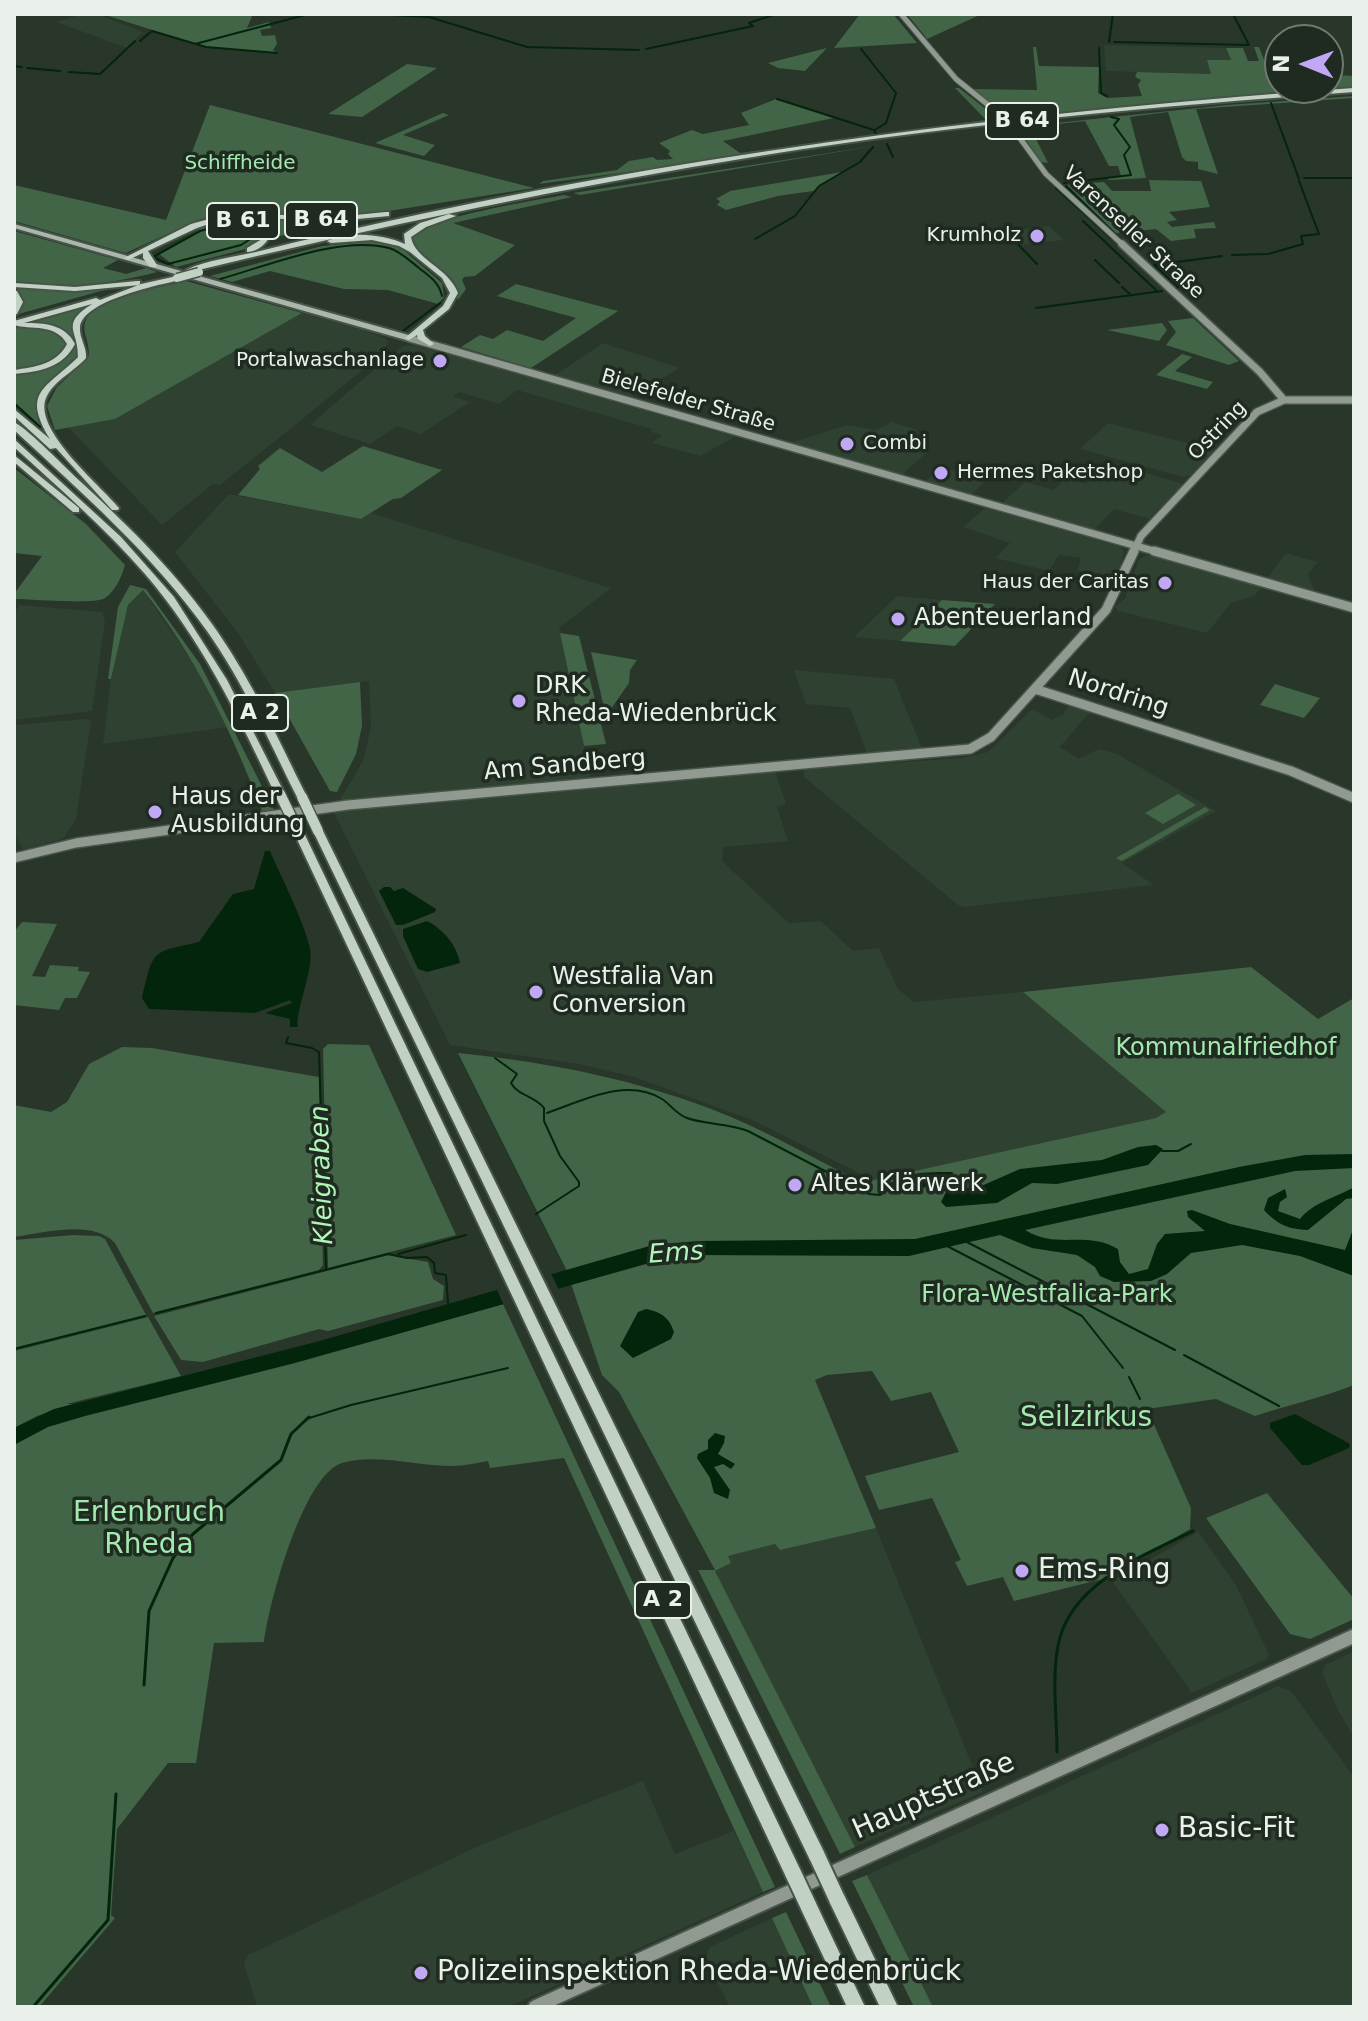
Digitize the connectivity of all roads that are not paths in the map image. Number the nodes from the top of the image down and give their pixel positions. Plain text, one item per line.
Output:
1 (901, 14) edge
2 (1354, 92) edge
3 (514, 197) junction
4 (14, 226) edge
5 (308, 244) junction
6 (147, 253) junction
7 (131, 259) junction
8 (153, 265) junction
9 (206, 266) junction
10 (194, 271) junction
11 (150, 283) junction
12 (14, 285) edge
13 (14, 293) edge
14 (14, 312) edge
15 (14, 322) edge
16 (420, 331) junction
17 (406, 337) junction
18 (430, 344) junction
19 (14, 372) edge
20 (1284, 400) junction
21 (1354, 400) edge
22 (14, 412) edge
23 (14, 425) edge
24 (14, 442) edge
25 (14, 458) edge
26 (86, 475) junction
27 (118, 540) junction
28 (140, 544) junction
29 (1135, 546) junction
30 (1354, 608) edge
31 (1035, 689) junction
32 (1354, 798) edge
33 (14, 858) edge
34 (1354, 1636) edge
35 (535, 2007) edge
36 (856, 2007) edge
37 (889, 2007) edge

1 - 20 main road, Varenseller Straße, bridge
2 - 3 highway, B 64
2 - 3 highway, B 64
3 - 5 highway, B 64
3 - 7 highway, B 64
3 - 9 highway, B 64
3 - 16 highway
4 - 7 main road, Bielefelder Straße
5 - 10 highway, B 64
5 - 17 highway
6 - 7 highway
6 - 8 highway
6 - 9 highway, B 61
7 - 8 main road, Bielefelder Straße
8 - 17 main road, Bielefelder Straße
9 - 10 highway, B 64
10 - 11 highway, B 64, bridge
11 - 12 highway
11 - 15 highway, B 64
11 - 26 highway
13 - 14 highway
15 - 19 highway
16 - 17 highway
16 - 18 highway
17 - 18 main road, Bielefelder Straße
18 - 29 main road, Bielefelder Straße
20 - 21 main road, Ostring
20 - 29 main road, Ostring
22 - 26 highway
23 - 28 highway, A 2
24 - 27 highway, A 2
25 - 27 highway
26 - 28 highway
27 - 36 highway, A 2, bridge
28 - 37 highway, A 2, bridge
29 - 30 main road, Bielefelder Straße
29 - 31 main road, Nordring
31 - 32 main road, Nordring
31 - 33 main road, Am Sandberg
34 - 35 main road, Hauptstraße

